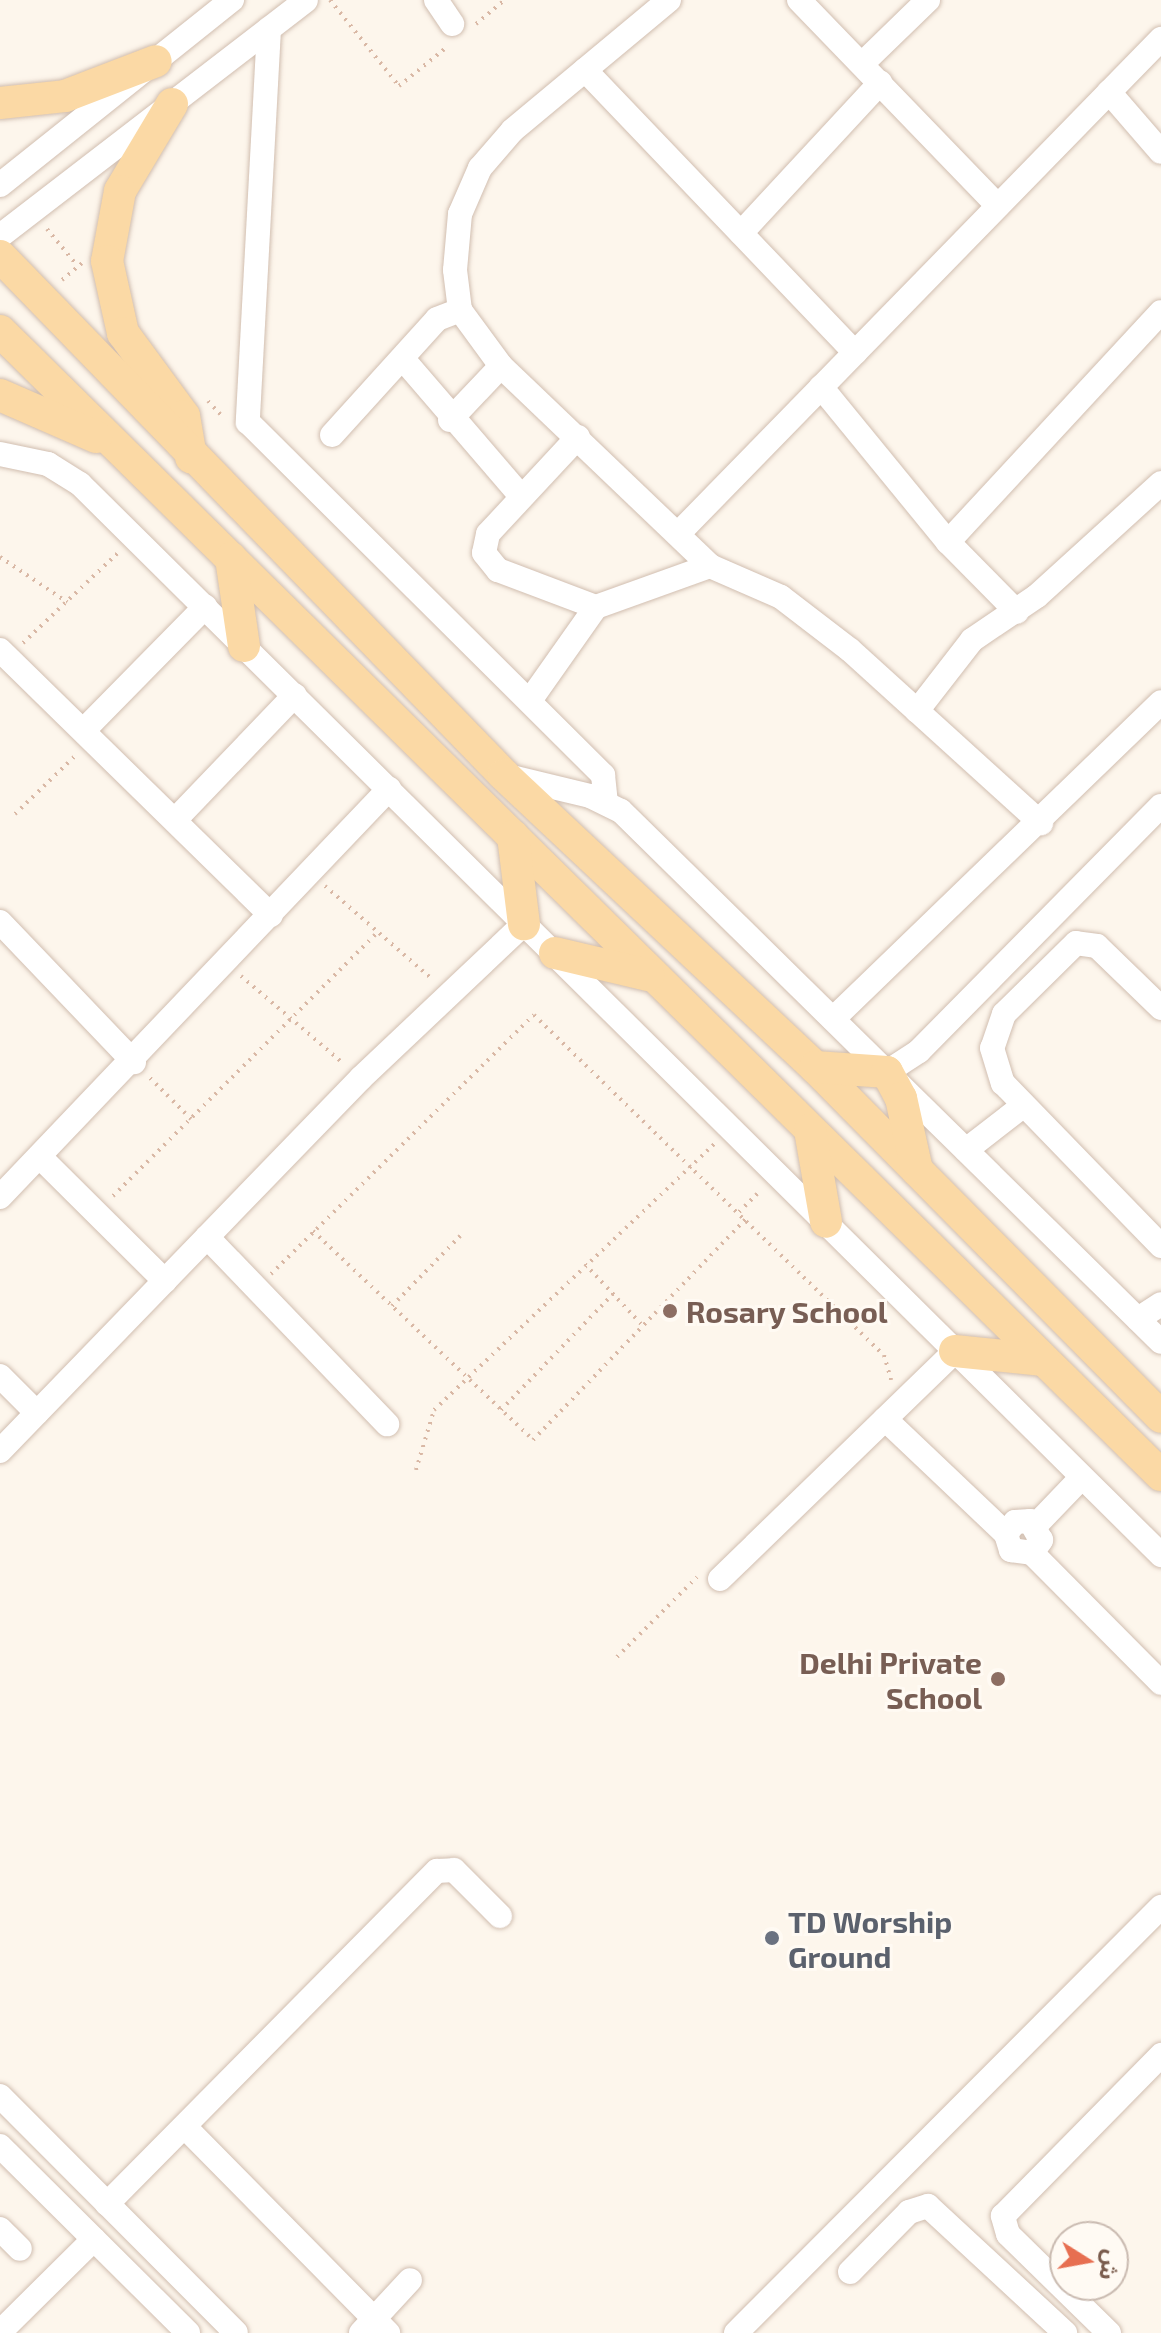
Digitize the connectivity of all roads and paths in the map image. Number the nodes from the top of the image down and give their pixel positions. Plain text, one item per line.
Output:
1 (232, 0) edge
2 (306, 0) edge
3 (330, 0) edge
4 (436, 0) edge
5 (505, 0) edge
6 (669, 0) edge
7 (799, 0) edge
8 (928, 0) edge
9 (269, 29) junction
10 (461, 29) junction
11 (1161, 39) edge
12 (156, 61) junction
13 (862, 64) junction
14 (585, 70) junction
15 (880, 83) junction
16 (1109, 92) junction
17 (0, 103) edge
18 (172, 104) junction
19 (1161, 152) edge
20 (0, 185) edge
21 (998, 206) junction
22 (741, 233) junction
23 (0, 236) edge
24 (0, 256) edge
25 (460, 310) junction
26 (1161, 312) edge
27 (0, 331) edge
28 (855, 353) junction
29 (403, 359) junction
30 (501, 366) junction
31 (821, 387) junction
32 (0, 395) edge
33 (450, 420) junction
34 (332, 435) dead end
35 (578, 437) junction
36 (117, 448) junction
37 (0, 454) edge
38 (191, 457) junction
39 (1161, 483) edge
40 (521, 496) junction
41 (678, 534) junction
42 (134, 537) junction
43 (948, 542) junction
44 (0, 557) edge
45 (231, 558) junction
46 (710, 566) junction
47 (67, 602) junction
48 (205, 607) junction
49 (596, 607) junction
50 (1017, 612) junction
51 (244, 646) junction
52 (4, 652) edge
53 (295, 695) junction
54 (531, 699) junction
55 (1161, 702) edge
56 (917, 711) junction
57 (88, 735) junction
58 (504, 775) junction
59 (389, 789) junction
60 (606, 802) junction
61 (1161, 806) edge
62 (15, 814) dead end
63 (175, 820) junction
64 (1041, 823) junction
65 (513, 836) junction
66 (312, 873) junction
67 (271, 915) junction
68 (0, 922) edge
69 (524, 924) junction
70 (378, 932) junction
71 (555, 953) junction
72 (227, 964) junction
73 (659, 978) junction
74 (452, 996) junction
75 (1161, 1008) edge
76 (291, 1019) junction
77 (833, 1019) junction
78 (134, 1062) junction
79 (815, 1067) junction
80 (887, 1072) junction
81 (361, 1078) junction
82 (1024, 1105) junction
83 (191, 1119) junction
84 (809, 1127) junction
85 (731, 1128) junction
86 (966, 1150) junction
87 (40, 1157) junction
88 (692, 1166) junction
89 (778, 1174) junction
90 (918, 1174) junction
91 (0, 1197) edge
92 (739, 1212) junction
93 (97, 1213) junction
94 (746, 1219) junction
95 (826, 1222) junction
96 (313, 1231) junction
97 (460, 1236) dead end
98 (207, 1237) junction
99 (1161, 1246) edge
100 (585, 1264) junction
101 (165, 1281) junction
102 (257, 1288) junction
103 (613, 1294) junction
104 (1161, 1304) edge
105 (392, 1306) junction
106 (1138, 1319) junction
107 (643, 1326) junction
108 (1161, 1342) edge
109 (955, 1351) junction
110 (1044, 1360) junction
111 (0, 1376) edge
112 (467, 1377) junction
113 (885, 1389) dead end
114 (1156, 1407) edge
115 (501, 1410) junction
116 (37, 1413) junction
117 (885, 1419) junction
118 (387, 1424) dead end
119 (0, 1451) edge
120 (416, 1470) dead end
121 (1161, 1475) edge
122 (1082, 1477) junction
123 (1036, 1525) junction
124 (1006, 1534) junction
125 (1032, 1553) junction
126 (1161, 1555) edge
127 (713, 1574) joint
128 (617, 1657) dead end
129 (1161, 1683) edge
130 (1161, 1907) edge
131 (500, 1916) dead end
132 (1161, 2055) edge
133 (0, 2096) edge
134 (186, 2128) junction
135 (0, 2146) edge
136 (107, 2204) junction
137 (0, 2229) edge
138 (94, 2239) junction
139 (20, 2249) dead end
140 (850, 2272) dead end
141 (410, 2280) dead end
142 (374, 2328) edge
143 (0, 2332) edge
144 (188, 2333) edge
145 (236, 2333) edge
146 (736, 2333) edge
147 (1065, 2333) edge
148 (1109, 2333) edge

1 - 12 street
2 - 9 street
3 - 10 path
4 - 10 street
5 - 10 path
6 - 14 street
7 - 13 street
8 - 13 street
9 - 18 street
9 - 54 street
11 - 16 street
12 - 17 main road
12 - 20 street
13 - 15 street
14 - 22 street
14 - 25 street
15 - 21 street
15 - 22 street
16 - 19 street
16 - 21 street
18 - 23 street
18 - 38 main road
21 - 28 street
22 - 28 street
24 - 38 main road
25 - 29 street
25 - 30 street
26 - 43 street
27 - 36 main road
28 - 31 street
29 - 33 street
29 - 34 street
30 - 33 street
30 - 35 street
31 - 41 street
31 - 43 street
32 - 36 main road
33 - 40 street
35 - 40 street
35 - 41 street
36 - 45 main road
37 - 42 street
38 - 58 main road
39 - 50 street
40 - 49 street
41 - 46 street
42 - 47 path
42 - 48 street
43 - 50 street
44 - 47 path
45 - 51 main road
45 - 65 main road
46 - 49 street
46 - 56 street
47 - 52 path
48 - 51 street
48 - 57 street
49 - 54 street
50 - 56 street
51 - 53 street
52 - 57 street
53 - 59 street
53 - 63 street
54 - 60 street
55 - 64 street
56 - 64 street
57 - 62 path
57 - 63 street
58 - 60 street
58 - 79 main road
59 - 66 street
59 - 69 street
60 - 77 street
61 - 80 street
63 - 67 street
64 - 77 street
65 - 69 main road
65 - 73 main road
66 - 67 street
66 - 70 path
67 - 72 street
68 - 78 street
69 - 71 street
69 - 74 street
70 - 74 path
70 - 76 path
71 - 73 main road
71 - 85 street
72 - 76 path
72 - 78 street
73 - 84 main road
74 - 81 street
75 - 82 street
76 - 81 path
76 - 83 path
77 - 80 street
78 - 83 path
78 - 87 street
79 - 80 main road
79 - 90 main road
80 - 86 street
80 - 90 main road
81 - 98 street
82 - 86 street
82 - 99 street
83 - 93 path
84 - 95 main road
84 - 110 main road
85 - 88 path
85 - 89 street
86 - 106 street
87 - 91 street
87 - 93 street
88 - 92 path
88 - 96 path
88 - 100 path
89 - 92 path
89 - 95 street
90 - 114 main road
92 - 94 path
93 - 101 street
94 - 107 path
94 - 113 path
95 - 109 street
96 - 102 path
96 - 105 path
97 - 105 path
98 - 101 street
98 - 102 street
100 - 103 path
100 - 112 path
101 - 116 street
102 - 118 street
103 - 107 path
103 - 115 path
104 - 106 street
105 - 112 path
106 - 108 street
107 - 115 path
109 - 110 main road
109 - 117 street
109 - 122 street
110 - 121 main road
111 - 116 street
112 - 115 path
112 - 120 path
116 - 119 street
117 - 124 street
117 - 127 street
122 - 123 street
122 - 126 street
123 - 124 street
123 - 125 street
124 - 125 street
125 - 129 street
127 - 128 path
130 - 146 street
131 - 134 street
132 - 148 street
133 - 136 street
134 - 136 street
134 - 142 street
135 - 138 street
136 - 145 street
137 - 139 street
138 - 143 street
138 - 144 street
140 - 147 street
141 - 142 street

